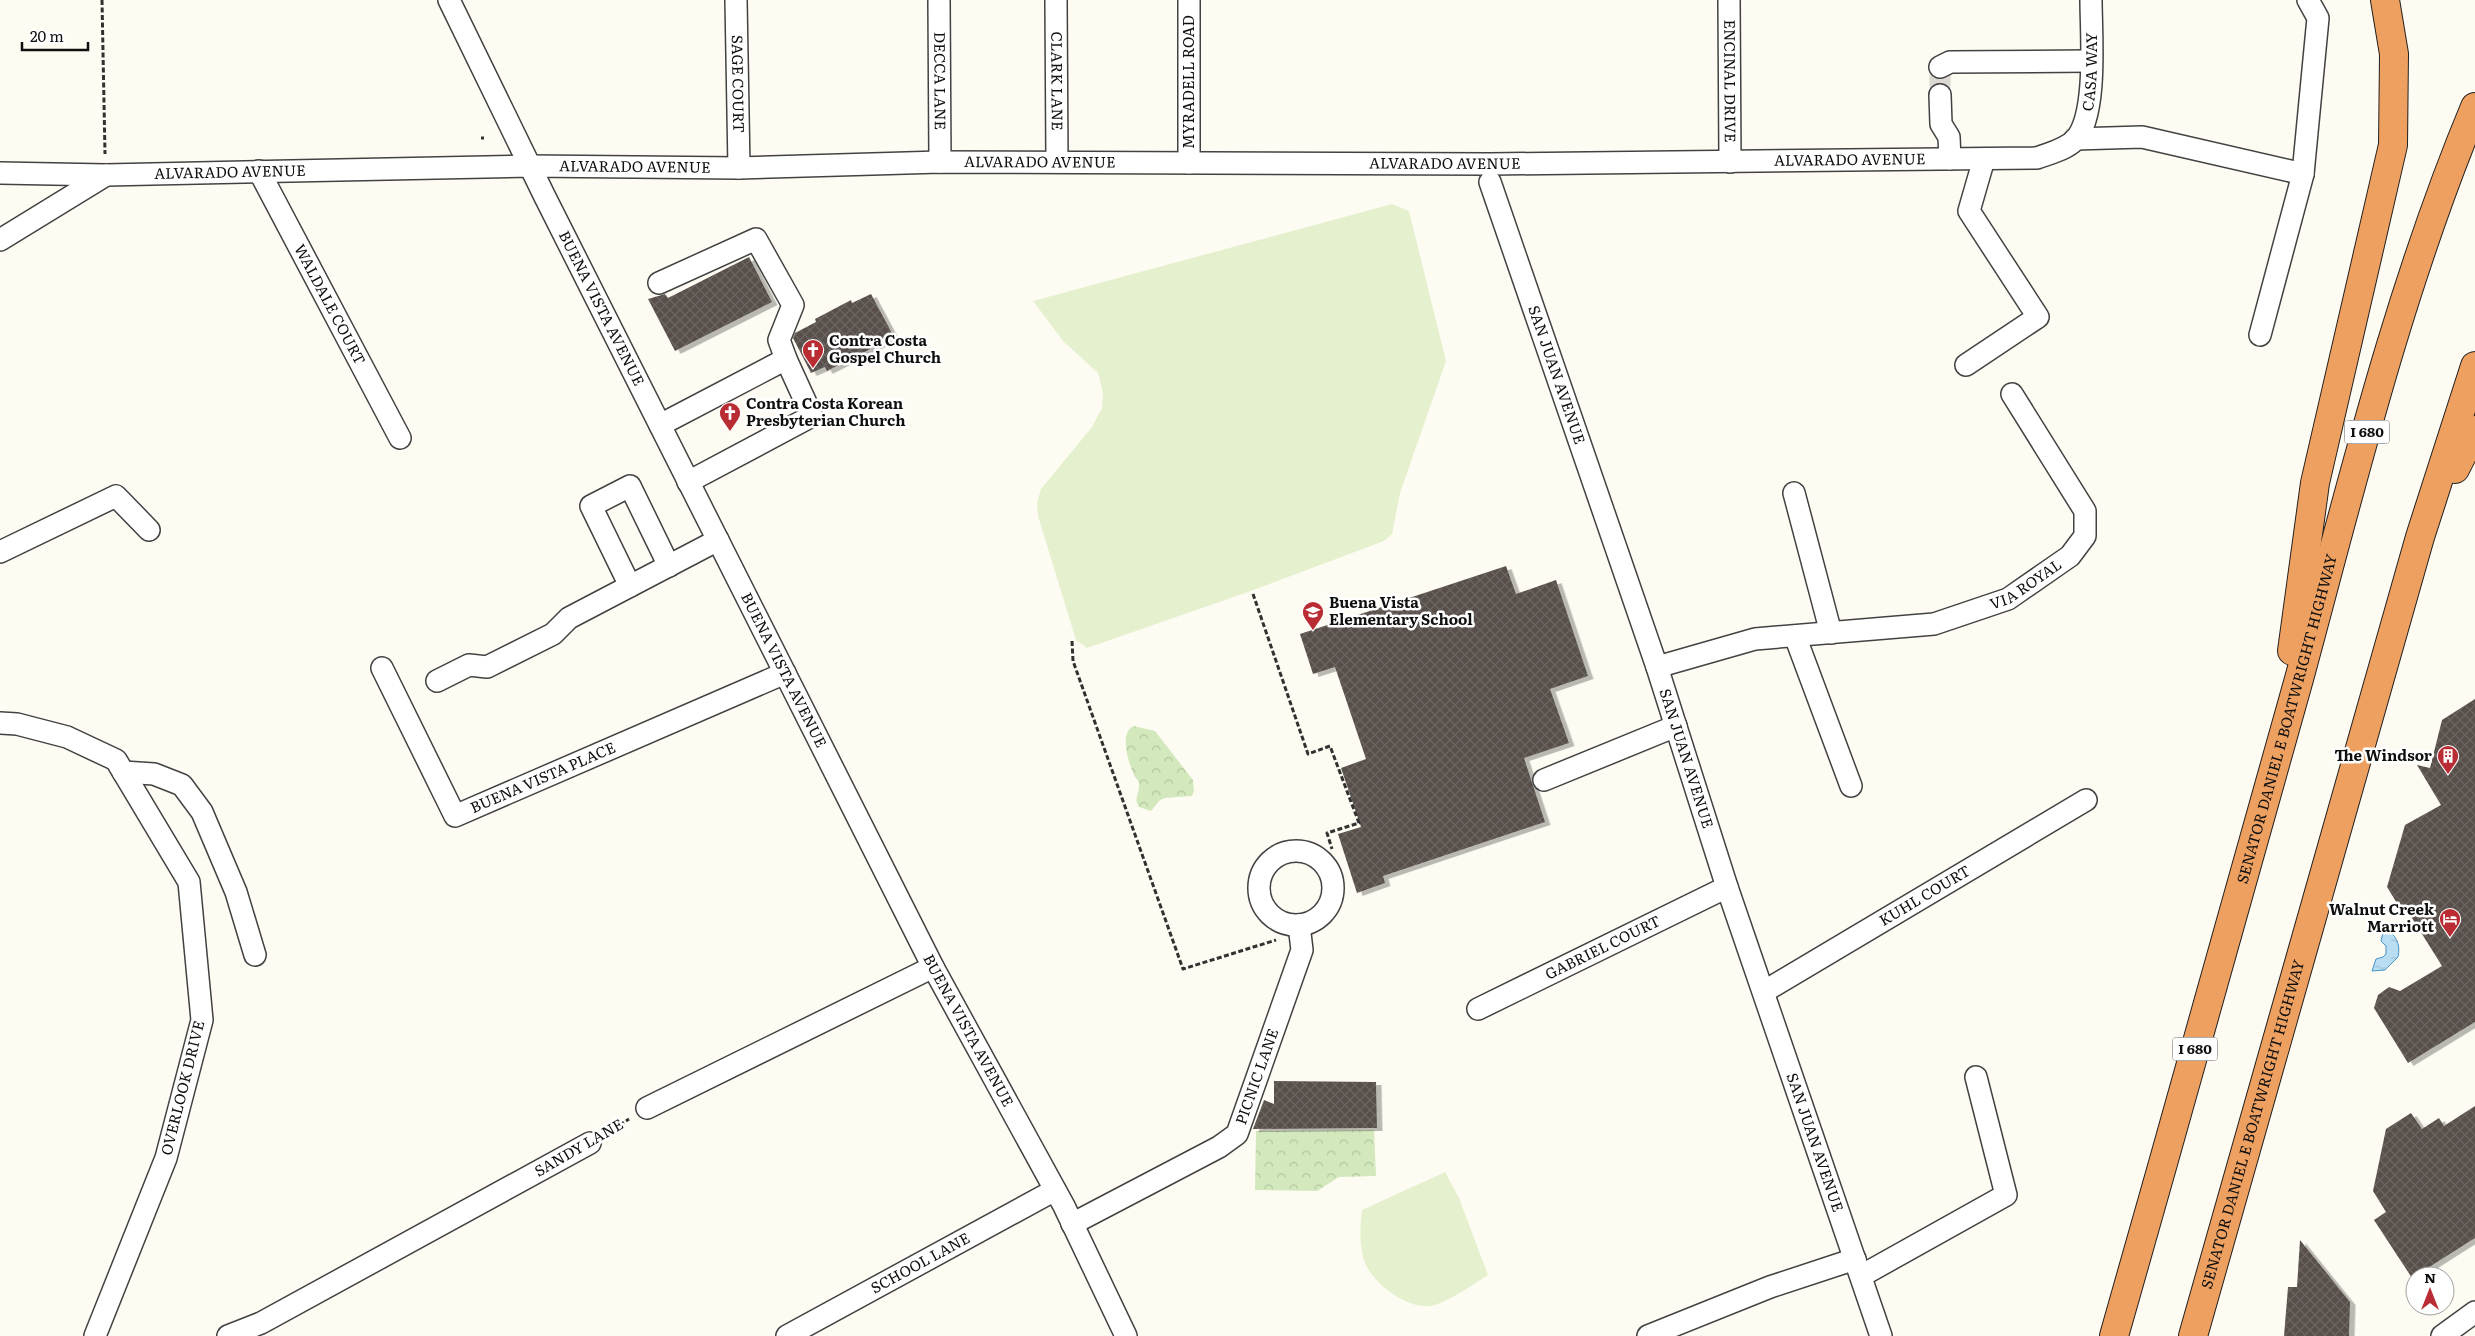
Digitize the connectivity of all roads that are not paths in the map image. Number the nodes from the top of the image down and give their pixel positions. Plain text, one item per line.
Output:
1 (449, 0) edge
2 (736, 0) edge
3 (938, 0) edge
4 (1056, 0) edge
5 (1189, 0) edge
6 (1729, 0) edge
7 (2091, 0) edge
8 (2308, 0) edge
9 (2385, 0) edge
10 (2091, 61) junction
11 (1940, 67) dead end
12 (1940, 95) tunnel mouth
13 (2475, 107) edge
14 (2076, 139) junction
15 (1950, 159) junction
16 (1984, 159) junction
17 (940, 162) junction
18 (1057, 162) junction
19 (1730, 162) junction
20 (1190, 163) junction
21 (529, 166) junction
22 (739, 168) junction
23 (259, 171) junction
24 (0, 173) edge
25 (2303, 174) junction
26 (106, 175) junction
27 (1490, 182) dead end
28 (0, 240) edge
29 (660, 283) dead end
30 (2260, 335) dead end
31 (786, 359) junction
32 (1966, 365) dead end
33 (2475, 366) edge
34 (2012, 394) dead end
35 (660, 426) junction
36 (2475, 430) edge
37 (400, 438) dead end
38 (688, 482) junction
39 (1794, 493) dead end
40 (149, 530) dead end
41 (2420, 537) junction
42 (718, 540) junction
43 (0, 552) edge
44 (669, 566) junction
45 (630, 586) junction
46 (1831, 633) junction
47 (1795, 636) junction
48 (1657, 667) junction
49 (382, 668) dead end
50 (784, 673) junction
51 (437, 681) dead end
52 (0, 723) edge
53 (1676, 726) junction
54 (2276, 762) junction
55 (123, 772) junction
56 (1544, 780) dead end
57 (1851, 786) dead end
58 (2086, 800) dead end
59 (1727, 887) junction
60 (1299, 925) dead end
61 (255, 955) dead end
62 (933, 966) junction
63 (1764, 991) junction
64 (1478, 1009) dead end
65 (1976, 1077) dead end
66 (647, 1108) road end
67 (590, 1143) road end
68 (1055, 1190) junction
69 (1072, 1224) junction
70 (1858, 1268) junction
71 (2475, 1312) edge
72 (96, 1336) edge
73 (228, 1336) edge
74 (787, 1336) edge
75 (1126, 1336) edge
76 (1648, 1336) edge
77 (1881, 1336) edge
78 (2114, 1336) edge
79 (2193, 1336) edge
80 (2442, 1336) edge

1 - 21 street, BUENA VISTA AVENUE
2 - 22 street, SAGE COURT
3 - 17 street, DECCA LANE
4 - 18 street, CLARK LANE
5 - 20 street, MYRADELL ROAD
6 - 19 street, ENCINAL DRIVE
7 - 10 street, CASA WAY
8 - 25 street
9 - 54 highway
10 - 11 street
10 - 14 street, CASA WAY
12 - 15 street
13 - 54 highway, SENATOR DANIEL E BOATWRIGHT HIGHWAY / I 680
14 - 16 street, ALVARADO AVENUE
14 - 25 street
15 - 16 street, ALVARADO AVENUE
15 - 19 street, ALVARADO AVENUE
16 - 32 street
17 - 18 street, ALVARADO AVENUE
17 - 22 street, ALVARADO AVENUE
18 - 20 street, ALVARADO AVENUE
19 - 20 street, ALVARADO AVENUE
21 - 22 street, ALVARADO AVENUE
21 - 23 street, ALVARADO AVENUE
21 - 35 street, BUENA VISTA AVENUE
23 - 26 street, ALVARADO AVENUE
23 - 37 street, WALDALE COURT
24 - 26 street, ALVARADO AVENUE
25 - 30 street
26 - 28 street
27 - 48 street, SAN JUAN AVENUE
29 - 31 street
31 - 35 street
31 - 38 street
33 - 41 highway, SENATOR DANIEL E BOATWRIGHT HIGHWAY
34 - 46 street, VIA ROYAL
35 - 38 street, BUENA VISTA AVENUE
36 - 41 highway
38 - 42 street, BUENA VISTA AVENUE
39 - 46 street
40 - 43 street
41 - 79 highway, SENATOR DANIEL E BOATWRIGHT HIGHWAY
42 - 44 street
42 - 50 street, BUENA VISTA AVENUE
44 - 45 street
44 - 45 street
45 - 51 street
46 - 47 street, VIA ROYAL
47 - 48 street, VIA ROYAL
47 - 57 street
48 - 53 street, SAN JUAN AVENUE
49 - 50 street, BUENA VISTA PLACE
50 - 62 street, BUENA VISTA AVENUE
52 - 55 street, OVERLOOK DRIVE
53 - 56 street
53 - 59 street, SAN JUAN AVENUE
54 - 78 highway, SENATOR DANIEL E BOATWRIGHT HIGHWAY / I 680
55 - 61 street
55 - 72 street, OVERLOOK DRIVE
58 - 63 street, KUHL COURT
59 - 63 street, SAN JUAN AVENUE
59 - 64 street, GABRIEL COURT
60 - 69 street, PICNIC LANE
62 - 66 street
62 - 68 street, BUENA VISTA AVENUE
63 - 70 street, SAN JUAN AVENUE
65 - 70 street
67 - 73 street, SANDY LANE
68 - 69 street, BUENA VISTA AVENUE
68 - 74 street, SCHOOL LANE
69 - 75 street, BUENA VISTA AVENUE
70 - 76 street
70 - 77 street, SAN JUAN AVENUE
71 - 80 street

